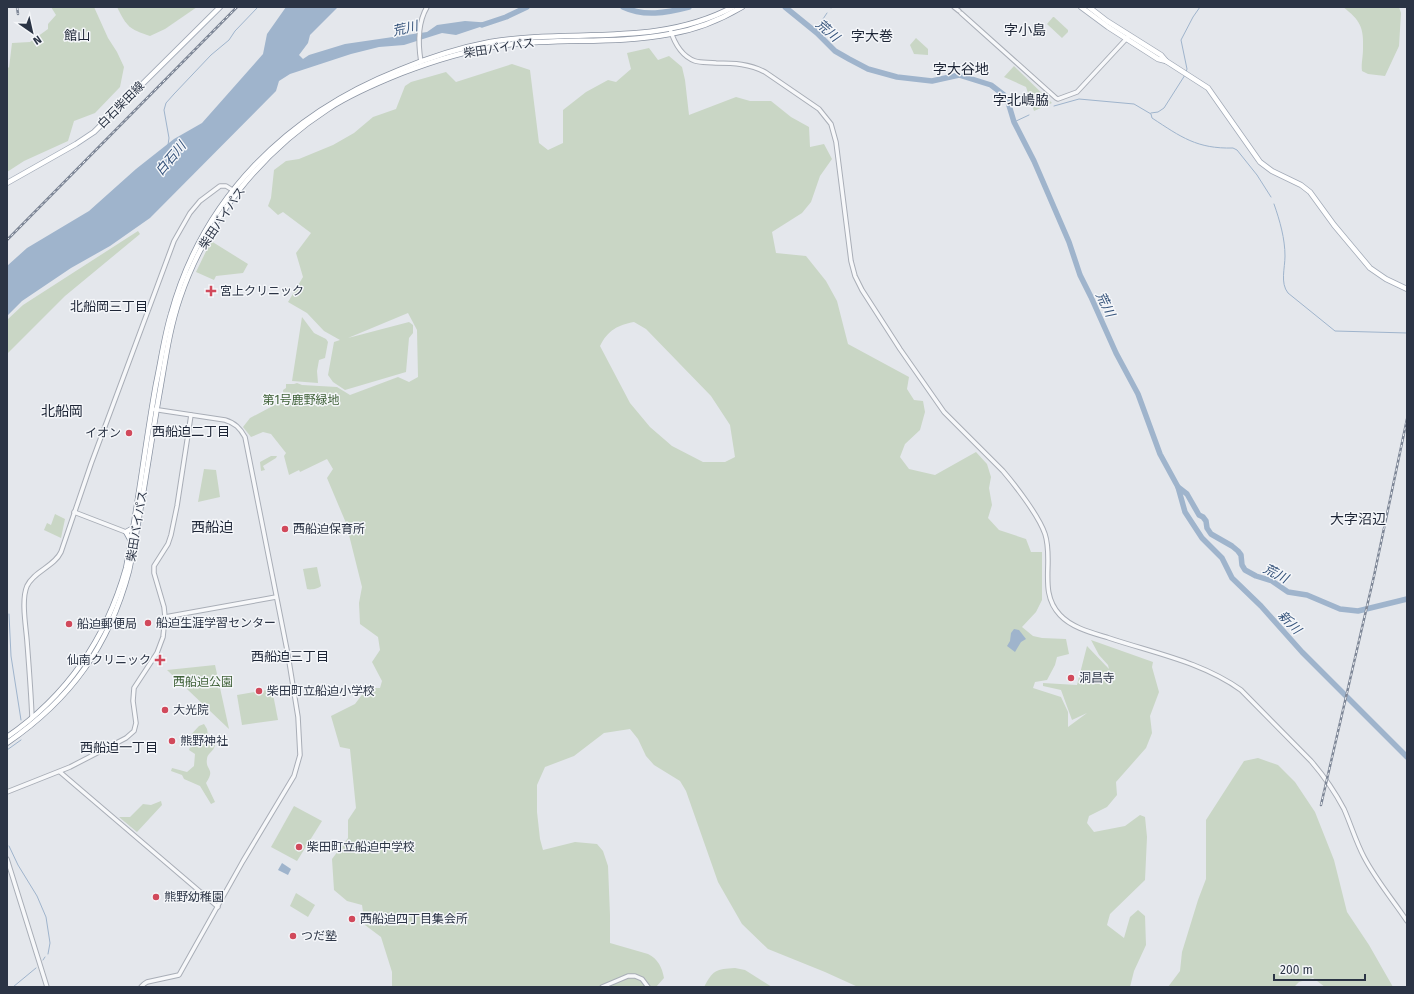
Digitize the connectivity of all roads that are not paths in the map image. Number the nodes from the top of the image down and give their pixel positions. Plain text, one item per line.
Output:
1 (220, 7) edge
2 (427, 7) edge
3 (733, 7) edge
4 (742, 7) edge
5 (954, 7) edge
6 (1082, 7) edge
7 (1089, 7) edge
8 (671, 32) junction
9 (1128, 37) junction
10 (421, 63) junction
11 (7, 183) edge
12 (234, 192) junction
13 (1407, 289) edge
14 (154, 409) junction
15 (191, 415) junction
16 (74, 512) junction
17 (133, 528) junction
18 (126, 532) junction
19 (131, 541) junction
20 (276, 597) junction
21 (165, 617) junction
22 (32, 718) junction
23 (7, 737) edge
24 (7, 742) edge
25 (60, 772) junction
26 (7, 792) edge
27 (7, 859) edge
28 (218, 907) junction
29 (1407, 921) edge
30 (47, 987) edge
31 (141, 987) edge
32 (602, 987) edge
33 (648, 987) edge

1 - 11 main road, 白石柴田線
2 - 10 street
3 - 8 main road, 柴田バイパス
4 - 8 main road, 柴田バイパス
5 - 9 street
6 - 9 main road
7 - 9 main road
8 - 10 main road, 柴田バイパス
8 - 29 street
9 - 13 main road
10 - 12 main road, 柴田バイパス
12 - 14 main road, 柴田バイパス
12 - 16 street
14 - 15 street
14 - 17 main road, 柴田バイパス
14 - 24 main road, 柴田バイパス
15 - 20 street
15 - 21 street
16 - 18 street
16 - 22 street
17 - 18 main road
17 - 19 main road, 柴田バイパス
18 - 19 main road
19 - 22 main road, 柴田バイパス
20 - 21 street
20 - 28 street
21 - 25 street
22 - 23 main road, 柴田バイパス
25 - 26 street
25 - 28 street
27 - 30 street
28 - 31 street
32 - 33 street

